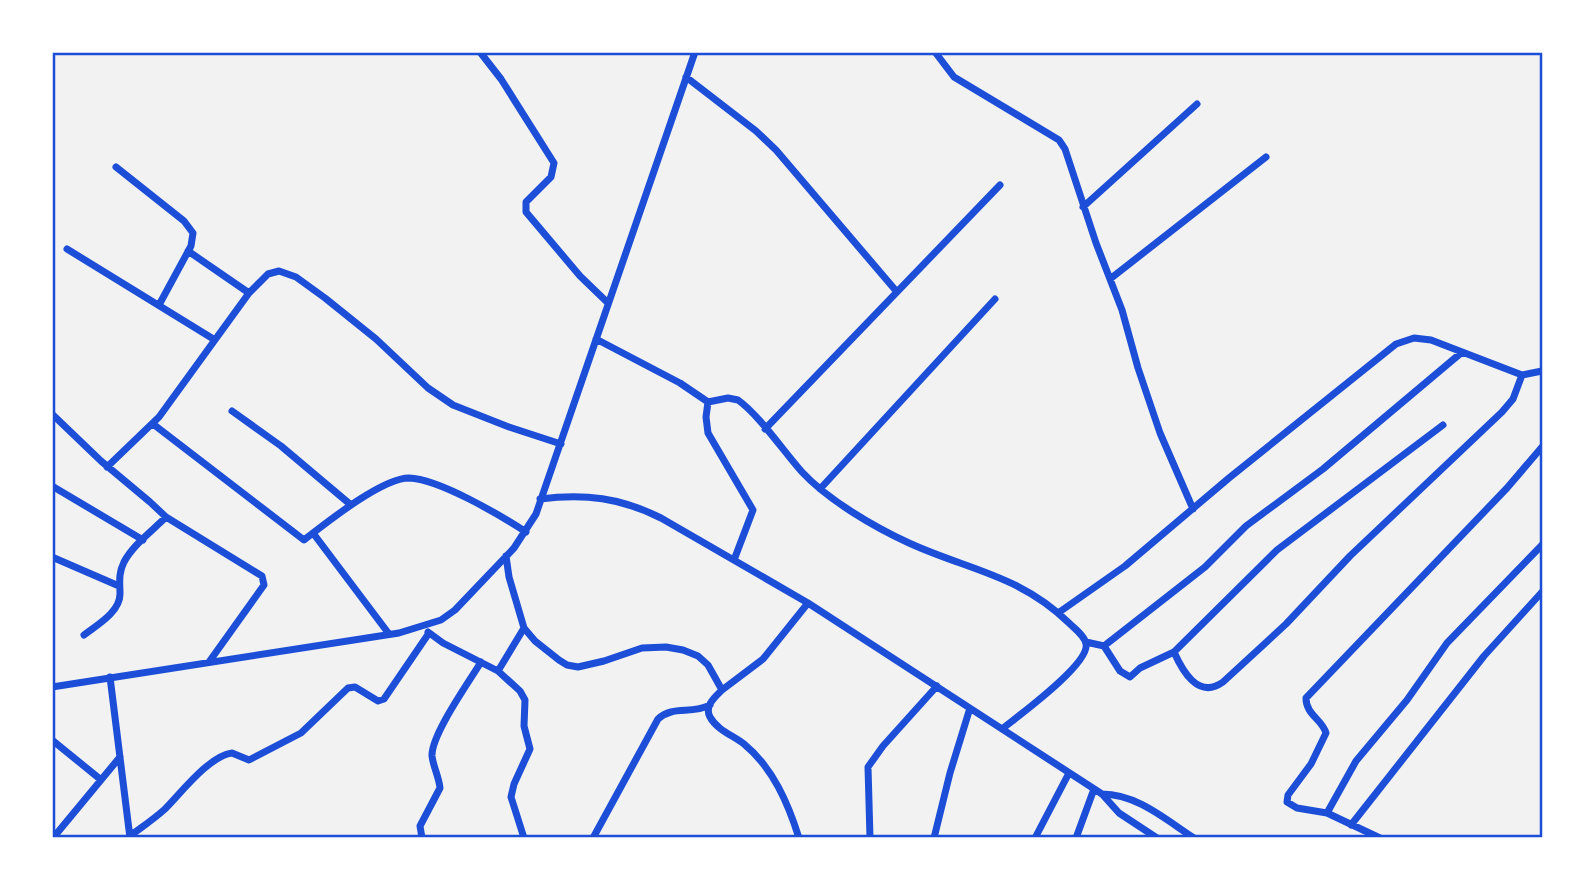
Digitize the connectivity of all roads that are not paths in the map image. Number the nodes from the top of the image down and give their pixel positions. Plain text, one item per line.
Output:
1 (480, 52) edge
2 (695, 52) edge
3 (935, 52) edge
4 (686, 77) junction
5 (1197, 104) dead end
6 (1266, 157) dead end
7 (116, 167) dead end
8 (1000, 185) dead end
9 (1083, 207) junction
10 (67, 249) dead end
11 (188, 251) junction
12 (1110, 279) junction
13 (897, 292) junction
14 (248, 293) junction
15 (995, 299) dead end
16 (608, 303) junction
17 (159, 305) junction
18 (596, 339) junction
19 (215, 340) junction
20 (1461, 353) junction
21 (1542, 371) edge
22 (1522, 375) junction
23 (708, 402) junction
24 (232, 411) dead end
25 (52, 414) edge
26 (153, 424) junction
27 (1443, 425) dead end
28 (765, 429) junction
29 (561, 444) junction
30 (1542, 447) edge
31 (107, 467) junction
32 (52, 486) edge
33 (820, 489) junction
34 (540, 499) junction
35 (351, 505) junction
36 (1193, 509) junction
37 (166, 517) junction
38 (526, 532) junction
39 (313, 533) junction
40 (143, 540) junction
41 (1542, 545) edge
42 (506, 556) junction
43 (52, 557) edge
44 (734, 560) junction
45 (119, 586) junction
46 (1542, 593) edge
47 (808, 603) junction
48 (1058, 613) junction
49 (422, 627) junction
50 (524, 628) junction
51 (429, 633) junction
52 (389, 634) junction
53 (85, 635) dead end
54 (1086, 642) junction
55 (1104, 646) junction
56 (1174, 652) junction
57 (209, 662) junction
58 (481, 662) junction
59 (498, 671) junction
60 (110, 677) junction
61 (937, 685) junction
62 (52, 687) edge
63 (722, 690) junction
64 (710, 705) junction
65 (970, 708) junction
66 (1002, 729) junction
67 (52, 740) edge
68 (120, 757) junction
69 (1069, 773) junction
70 (100, 779) junction
71 (1094, 789) junction
72 (1102, 794) junction
73 (1327, 813) junction
74 (1354, 827) junction
75 (130, 837) edge
76 (53, 838) edge
77 (422, 838) edge
78 (524, 838) edge
79 (593, 838) edge
80 (799, 838) edge
81 (870, 838) edge
82 (934, 838) edge
83 (1035, 838) edge
84 (1076, 838) edge
85 (1157, 838) edge
86 (1194, 838) edge
87 (1351, 838) edge
88 (1380, 838) edge

1 - 16 street
2 - 4 street
3 - 9 street
4 - 13 street
4 - 16 street
5 - 9 street
6 - 12 street
7 - 11 street
8 - 13 street
9 - 12 street
10 - 17 street
11 - 14 street
11 - 17 street
12 - 36 street
13 - 28 street
14 - 19 street
14 - 29 street
15 - 33 street
16 - 18 street
17 - 19 street
18 - 23 street
18 - 29 street
19 - 26 street
20 - 22 street
20 - 36 street
20 - 55 street
21 - 22 street
22 - 56 street
23 - 28 street
23 - 44 street
24 - 35 street
25 - 31 street
26 - 31 street
26 - 39 street
27 - 56 street
28 - 33 street
29 - 34 street
30 - 73 street
31 - 37 street
32 - 40 street
33 - 48 street
34 - 38 street
34 - 44 street
35 - 38 street
35 - 39 street
36 - 48 street
37 - 40 street
37 - 57 street
38 - 42 street
39 - 52 street
40 - 45 street
41 - 73 street
42 - 49 street
42 - 50 street
43 - 45 street
44 - 47 street
45 - 53 street
46 - 74 street
47 - 61 street
47 - 63 street
48 - 54 street
49 - 51 street
49 - 52 street
50 - 59 street
50 - 63 street
51 - 58 street
51 - 75 street
52 - 57 street
54 - 55 street
54 - 66 street
55 - 56 street
57 - 60 street
58 - 59 street
58 - 77 street
59 - 78 street
60 - 62 street
60 - 68 street
61 - 65 street
61 - 81 street
63 - 64 street
64 - 79 street
64 - 80 street
65 - 66 street
65 - 82 street
66 - 69 street
67 - 70 street
68 - 70 street
68 - 75 street
69 - 71 street
69 - 83 street
70 - 76 street
71 - 72 street
71 - 84 street
72 - 85 street
72 - 86 street
73 - 74 street
74 - 87 street
74 - 88 street

